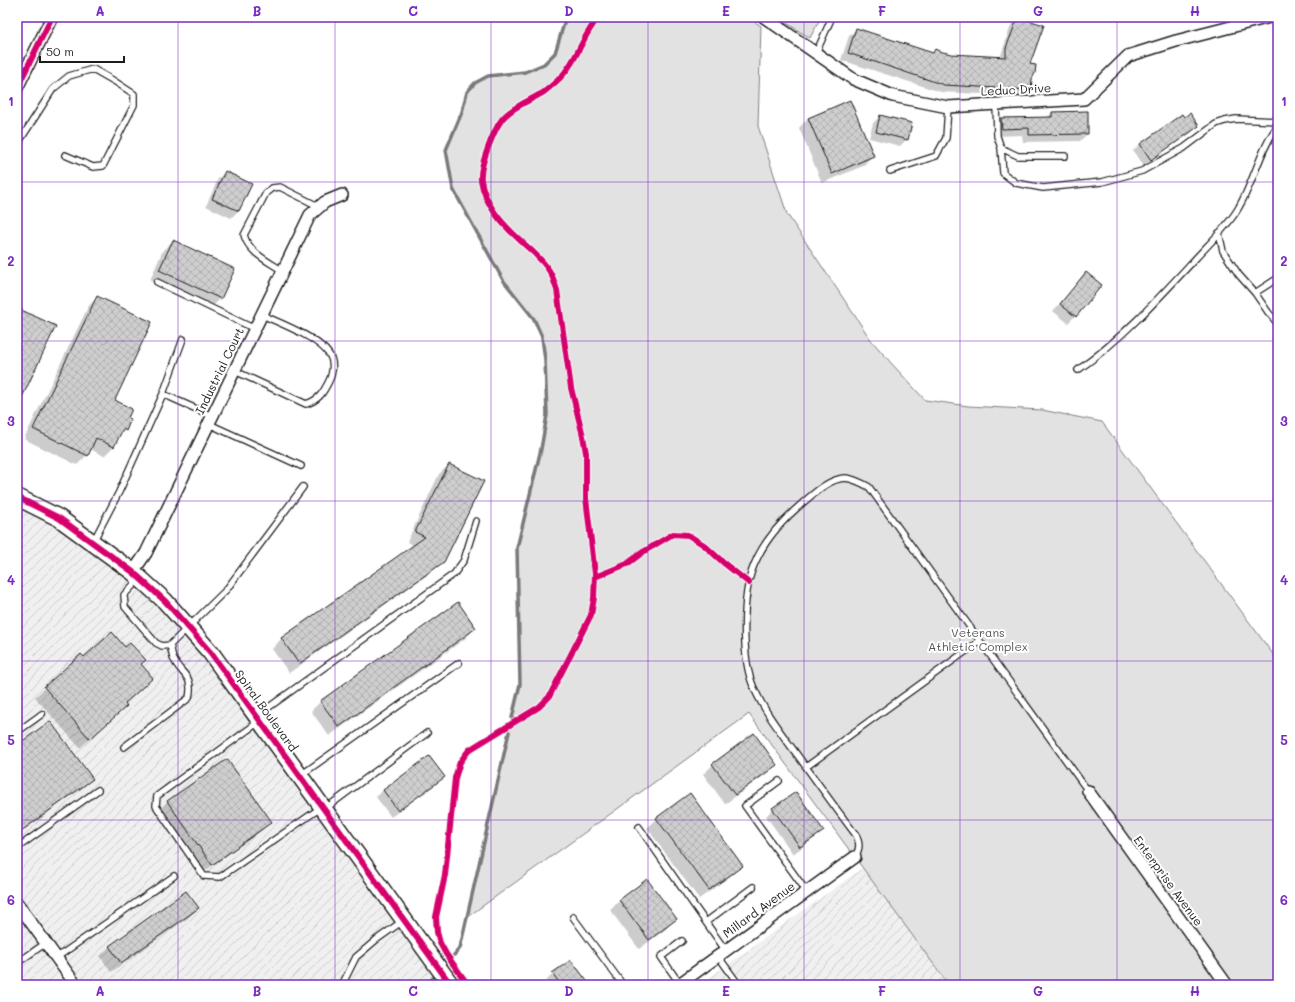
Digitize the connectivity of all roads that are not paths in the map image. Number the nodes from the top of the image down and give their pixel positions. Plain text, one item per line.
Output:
1 (52, 17) edge
2 (764, 17) edge
3 (832, 17) edge
4 (1270, 17) edge
5 (816, 53) junction
6 (17, 88) edge
7 (996, 104) junction
8 (948, 107) junction
9 (1278, 121) edge
10 (1278, 125) edge
11 (17, 145) edge
12 (1001, 148) junction
13 (65, 155) dead end
14 (1065, 156) dead end
15 (890, 171) dead end
16 (342, 195) dead end
17 (320, 206) junction
18 (1219, 233) junction
19 (283, 271) junction
20 (1278, 278) edge
21 (157, 282) dead end
22 (1255, 292) junction
23 (262, 315) junction
24 (1278, 324) edge
25 (255, 329) junction
26 (182, 339) dead end
27 (1078, 370) dead end
28 (235, 371) junction
29 (163, 394) junction
30 (211, 420) junction
31 (301, 466) dead end
32 (303, 487) dead end
33 (17, 497) edge
34 (476, 521) dead end
35 (93, 542) junction
36 (137, 575) junction
37 (188, 627) junction
38 (980, 641) junction
39 (170, 645) junction
40 (459, 663) dead end
41 (42, 714) dead end
42 (258, 718) junction
43 (17, 732) edge
44 (426, 733) dead end
45 (124, 747) dead end
46 (806, 767) junction
47 (300, 776) junction
48 (779, 781) dead end
49 (98, 790) dead end
50 (1088, 791) joint
51 (323, 808) junction
52 (639, 827) dead end
53 (17, 848) edge
54 (855, 857) joint
55 (174, 876) dead end
56 (753, 887) dead end
57 (807, 892) junction
58 (17, 903) edge
59 (573, 917) dead end
60 (404, 920) junction
61 (706, 922) junction
62 (682, 941) dead end
63 (46, 943) junction
64 (722, 953) junction
65 (56, 958) junction
66 (17, 963) edge
67 (679, 984) edge
68 (76, 985) edge
69 (342, 985) edge
70 (451, 985) edge
71 (623, 985) edge
72 (739, 985) edge
73 (1227, 985) edge

1 - 6 street
2 - 5 street, Leduc Drive
3 - 5 lane
4 - 7 street, Leduc Drive
5 - 8 street, Leduc Drive
7 - 8 street, Leduc Drive
7 - 12 lane
8 - 15 lane
9 - 12 lane
10 - 18 lane
11 - 13 lane
12 - 14 lane
16 - 17 street, Industrial Court
17 - 19 street, Industrial Court
17 - 19 lane
18 - 22 lane
18 - 27 lane
19 - 23 street, Industrial Court
20 - 22 lane
21 - 25 lane
22 - 24 lane
23 - 25 street, Industrial Court
23 - 28 lane
25 - 28 street, Industrial Court
26 - 29 lane
28 - 30 street, Industrial Court
29 - 30 lane
29 - 35 lane
30 - 31 lane
30 - 36 street, Industrial Court
32 - 37 lane
33 - 35 street, Spiral Boulevard
34 - 42 lane
35 - 36 street, Spiral Boulevard
36 - 37 street, Spiral Boulevard
36 - 39 lane
37 - 39 lane
37 - 42 street, Spiral Boulevard
38 - 46 lane
38 - 46 lane
38 - 50 lane
39 - 45 lane
40 - 47 lane
41 - 43 lane
42 - 47 street, Spiral Boulevard
42 - 51 lane
44 - 51 lane
46 - 54 lane
47 - 51 street, Spiral Boulevard
48 - 57 lane
49 - 53 lane
50 - 73 street, Enterprise Avenue
51 - 60 street, Spiral Boulevard
52 - 61 lane
54 - 57 street, Millard Avenue
55 - 65 lane
56 - 61 lane
57 - 64 street, Millard Avenue
58 - 63 street
59 - 71 lane
60 - 69 lane
60 - 70 street, Spiral Boulevard
61 - 64 lane
62 - 67 lane
63 - 65 street
63 - 66 lane
64 - 67 street, Millard Avenue
64 - 72 lane
65 - 68 street

